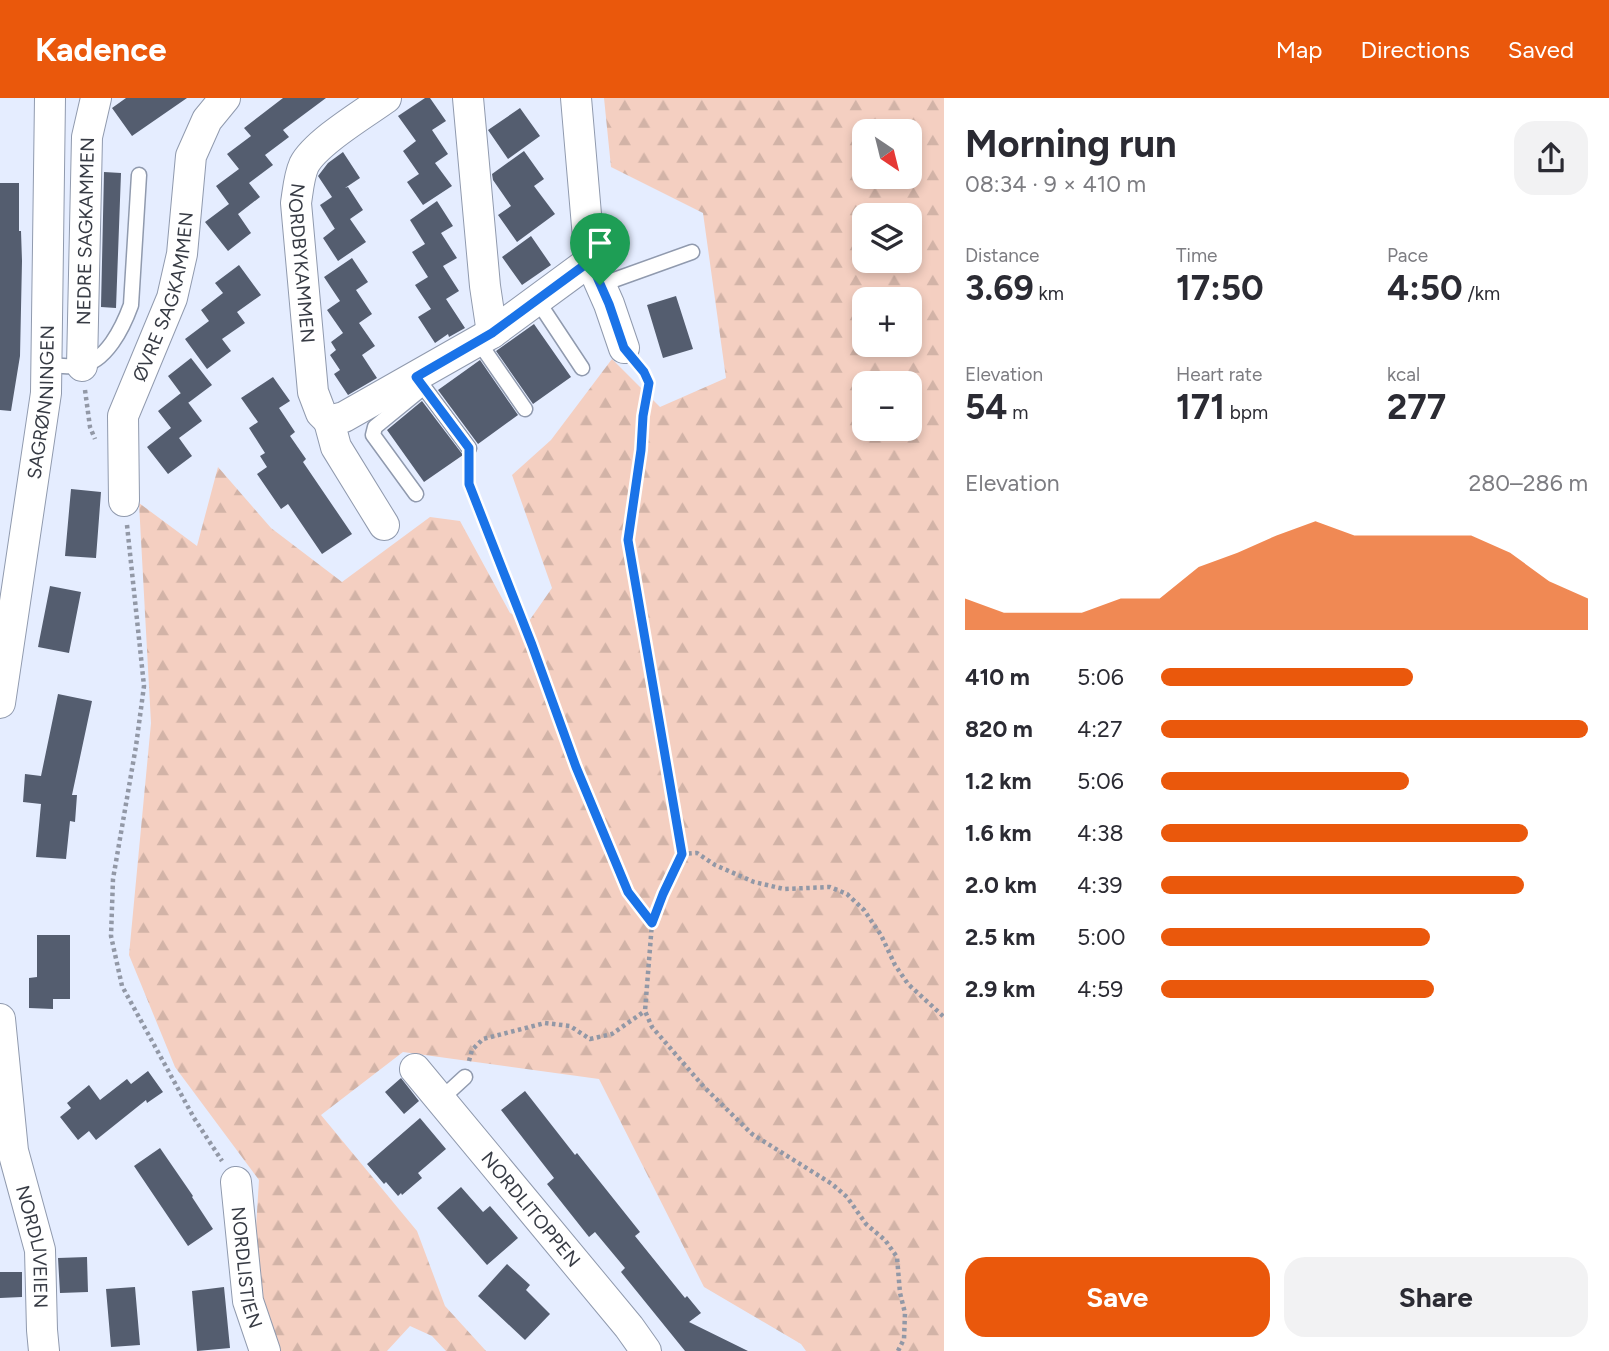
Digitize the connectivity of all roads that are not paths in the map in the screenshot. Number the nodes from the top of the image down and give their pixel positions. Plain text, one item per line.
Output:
1 (50, 98) edge
2 (96, 98) edge
3 (225, 98) edge
4 (386, 98) edge
5 (468, 98) edge
6 (576, 98) edge
7 (139, 175) dead end
8 (692, 252) dead end
9 (595, 273) junction
10 (537, 300) junction
11 (485, 337) junction
12 (624, 348) road end
13 (46, 365) junction
14 (82, 366) junction
15 (582, 368) dead end
16 (420, 382) junction
17 (525, 409) dead end
18 (329, 422) junction
19 (469, 448) road end
20 (416, 494) dead end
21 (124, 500) road end
22 (384, 526) dead end
23 (0, 703) edge
24 (0, 1019) edge
25 (415, 1069) dead end
26 (465, 1077) road end
27 (441, 1099) junction
28 (236, 1182) road end
29 (44, 1351) edge
30 (265, 1351) edge
31 (646, 1351) edge

1 - 13 street, SAGRØNNINGEN
2 - 14 street, NEDRE SAGKAMMEN
3 - 21 street, ØVRE SAGKAMMEN
4 - 18 street, NORDBYKAMMEN
5 - 11 street
6 - 9 street
7 - 14 lane
8 - 9 lane
9 - 10 street
9 - 12 street
10 - 11 street
10 - 15 lane
11 - 16 street
11 - 17 lane
13 - 14 lane
13 - 23 street, SAGRØNNINGEN
16 - 18 street
16 - 19 lane
16 - 20 lane
18 - 22 street, NORDBYKAMMEN
24 - 29 street, NORDLIVEIEN
25 - 27 street, NORDLITOPPEN
26 - 27 lane
27 - 31 street, NORDLITOPPEN
28 - 30 street, NORDLISTIEN

